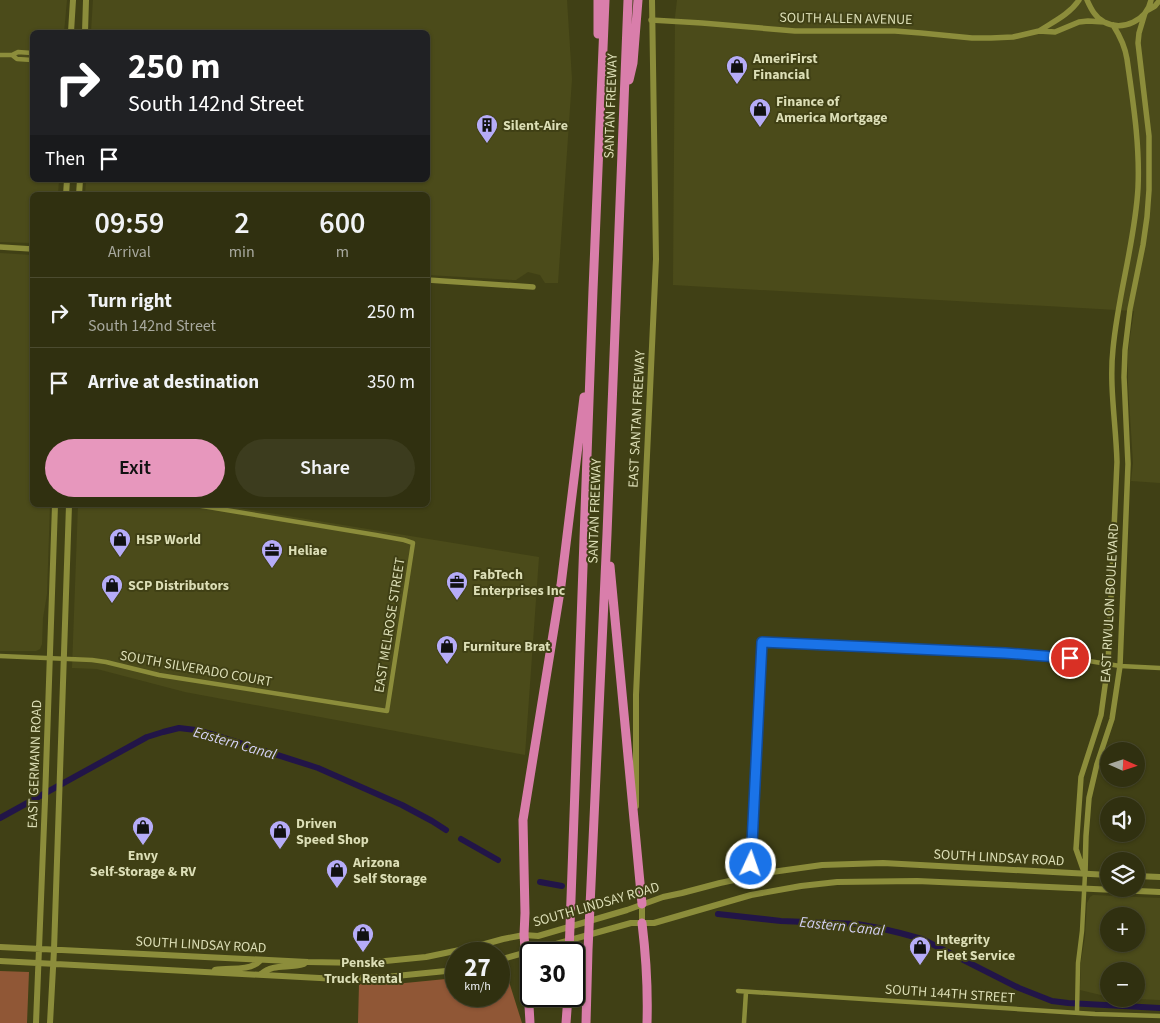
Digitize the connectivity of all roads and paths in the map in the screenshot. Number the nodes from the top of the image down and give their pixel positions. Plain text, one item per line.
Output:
1 (73, 0) edge
2 (86, 0) edge
3 (598, 0) edge
4 (605, 0) edge
5 (628, 0) edge
6 (638, 0) edge
7 (652, 0) edge
8 (1079, 0) edge
9 (1088, 0) edge
10 (1152, 0) edge
11 (1160, 0) edge
12 (1146, 12) junction
13 (651, 20) junction
14 (1104, 22) junction
15 (1113, 25) junction
16 (72, 30) edge
17 (85, 30) edge
18 (1039, 31) junction
19 (30, 53) edge
20 (0, 55) edge
21 (12, 55) junction
22 (30, 60) edge
23 (624, 108) junction
24 (600, 121) junction
25 (0, 247) edge
26 (30, 249) edge
27 (430, 280) edge
28 (533, 287) dead end
29 (593, 290) junction
30 (55, 507) edge
31 (68, 507) edge
32 (208, 507) edge
33 (607, 534) junction
34 (0, 656) edge
35 (50, 658) junction
36 (64, 658) junction
37 (1108, 664) junction
38 (1120, 666) junction
39 (1160, 668) edge
40 (387, 711) joint
41 (636, 840) junction
42 (1085, 874) junction
43 (1100, 875) edge
44 (1145, 876) edge
45 (751, 877) junction
46 (1160, 877) edge
47 (1084, 888) junction
48 (1160, 892) edge
49 (642, 904) junction
50 (642, 923) junction
51 (524, 935) junction
52 (524, 942) edge
53 (564, 942) edge
54 (569, 942) edge
55 (0, 947) edge
56 (39, 949) junction
57 (54, 950) junction
58 (261, 960) junction
59 (0, 962) edge
60 (308, 962) junction
61 (38, 964) junction
62 (53, 964) junction
63 (445, 971) edge
64 (206, 972) junction
65 (261, 974) junction
66 (738, 991) dead end
67 (746, 992) junction
68 (529, 1007) edge
69 (567, 1007) edge
70 (1077, 1010) junction
71 (1160, 1016) edge
72 (36, 1023) edge
73 (50, 1023) edge
74 (530, 1023) edge
75 (566, 1023) edge
76 (586, 1023) edge
77 (647, 1023) edge
78 (744, 1023) edge

1 - 16 main road
2 - 17 main road
3 - 24 highway
4 - 24 highway, SANTAN FREEWAY
5 - 23 highway, SANTAN FREEWAY
6 - 23 highway
7 - 13 main road, EAST SANTAN FREEWAY
8 - 18 street, SOUTH ALLEN AVENUE
9 - 14 street
10 - 12 street, EAST RIVULON BOULEVARD
11 - 12 street
12 - 15 street
12 - 38 street, EAST RIVULON BOULEVARD
13 - 18 street, SOUTH ALLEN AVENUE
13 - 41 main road, EAST SANTAN FREEWAY
14 - 15 street
14 - 18 street, SOUTH ALLEN AVENUE
15 - 37 street, EAST RIVULON BOULEVARD
19 - 21 street
20 - 21 street
21 - 22 street
23 - 33 highway, SANTAN FREEWAY
24 - 29 highway, SANTAN FREEWAY
25 - 26 street
27 - 28 street
29 - 51 highway
29 - 54 highway, SANTAN FREEWAY
30 - 35 main road, EAST GERMANN ROAD
31 - 36 main road, EAST GERMANN ROAD
32 - 40 street, EAST MELROSE STREET
33 - 41 highway
33 - 76 highway, SANTAN FREEWAY
34 - 35 street, SOUTH SILVERADO COURT
35 - 36 street, SOUTH SILVERADO COURT
35 - 56 main road, EAST GERMANN ROAD
36 - 40 street, SOUTH SILVERADO COURT
36 - 57 main road, EAST GERMANN ROAD
37 - 38 street
37 - 42 street, EAST RIVULON BOULEVARD
37 - 45 street
38 - 39 street
38 - 42 street, EAST RIVULON BOULEVARD
41 - 49 highway
42 - 43 main road, SOUTH LINDSAY ROAD
42 - 45 main road, SOUTH LINDSAY ROAD
42 - 47 street
44 - 46 main road
45 - 49 main road, SOUTH LINDSAY ROAD
47 - 48 main road, SOUTH LINDSAY ROAD
47 - 50 main road, SOUTH LINDSAY ROAD
47 - 70 street
49 - 50 main road
49 - 51 main road, SOUTH LINDSAY ROAD
50 - 53 main road, SOUTH LINDSAY ROAD
50 - 77 highway
51 - 52 highway
51 - 60 main road, SOUTH LINDSAY ROAD
55 - 56 main road, SOUTH LINDSAY ROAD
56 - 57 main road, SOUTH LINDSAY ROAD
56 - 61 main road, EAST GERMANN ROAD
57 - 58 main road, SOUTH LINDSAY ROAD
57 - 62 main road, EAST GERMANN ROAD
58 - 60 main road, SOUTH LINDSAY ROAD
58 - 64 main road
59 - 61 main road, SOUTH LINDSAY ROAD
60 - 65 main road
61 - 62 main road, SOUTH LINDSAY ROAD
61 - 72 main road, EAST GERMANN ROAD
62 - 64 main road, SOUTH LINDSAY ROAD
62 - 73 main road, EAST GERMANN ROAD
63 - 65 main road, SOUTH LINDSAY ROAD
64 - 65 main road, SOUTH LINDSAY ROAD
66 - 67 street, SOUTH 144TH STREET
67 - 70 street, SOUTH 144TH STREET
67 - 78 street
68 - 74 highway
69 - 75 highway
70 - 71 street, SOUTH 144TH STREET

